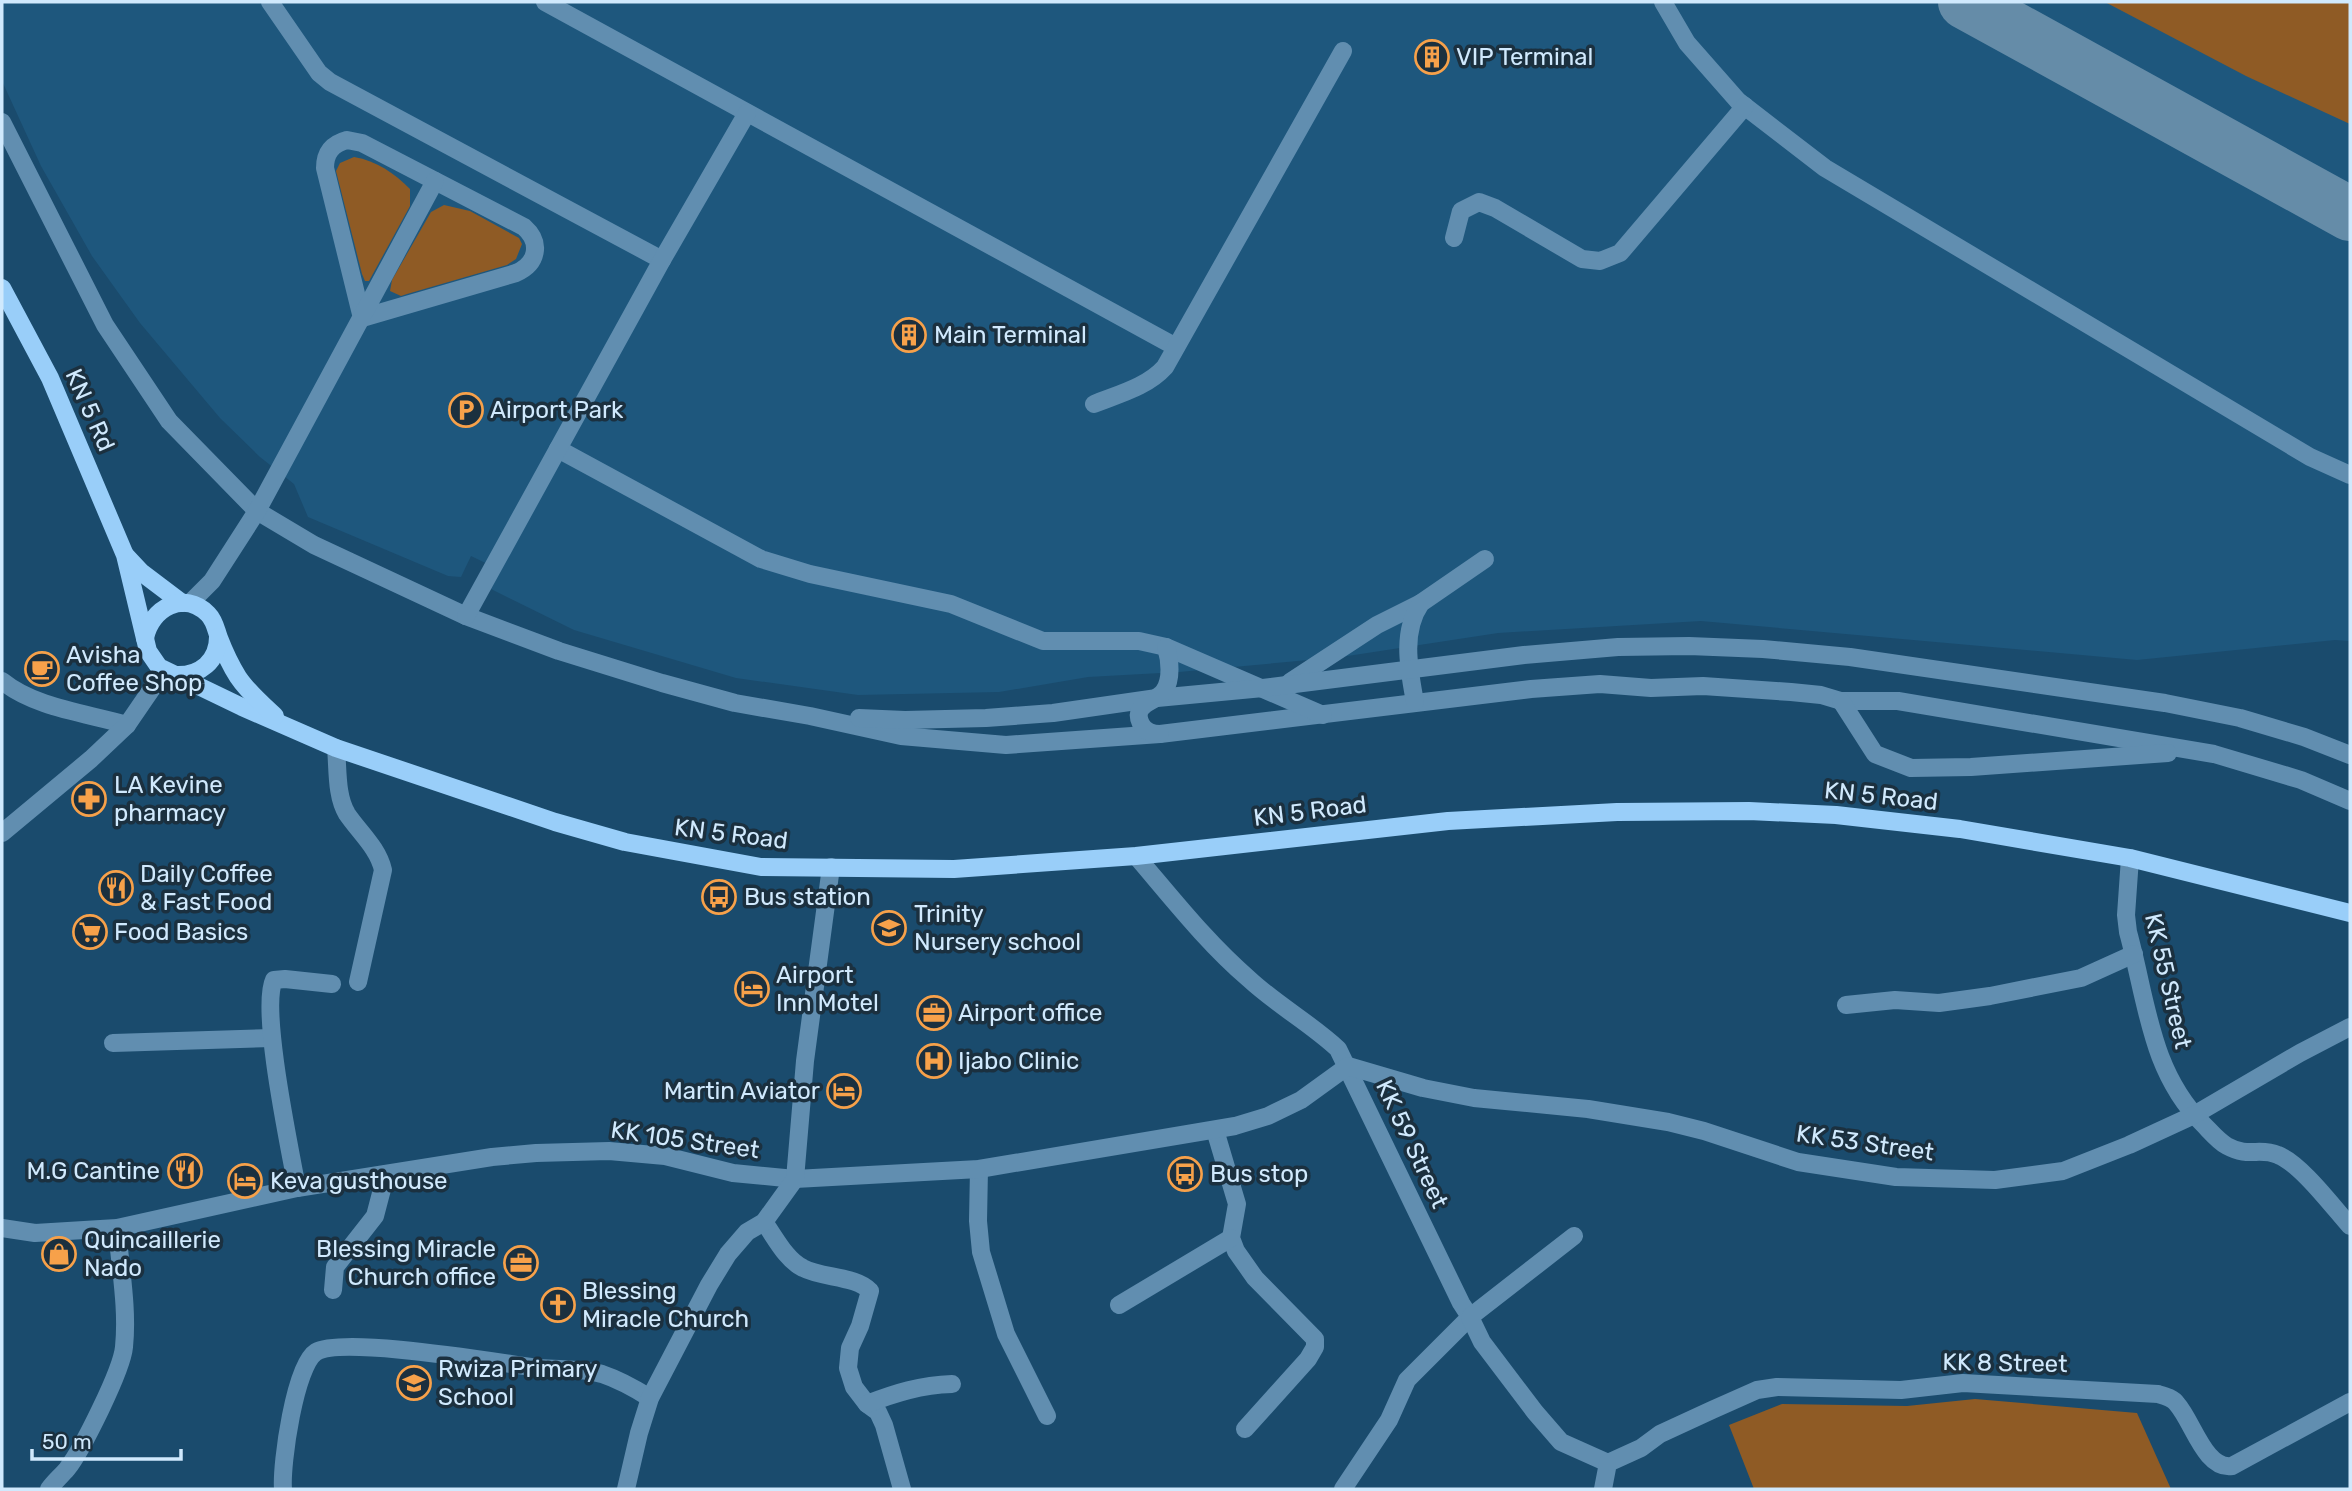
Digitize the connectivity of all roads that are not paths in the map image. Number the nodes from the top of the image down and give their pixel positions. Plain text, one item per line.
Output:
1 (270, 2) edge
2 (545, 2) edge
3 (1663, 2) edge
4 (1343, 51) dead end
5 (1745, 106) junction
6 (747, 113) junction
7 (2, 122) edge
8 (435, 181) junction
9 (1454, 238) dead end
10 (662, 260) junction
11 (2, 288) edge
12 (362, 318) junction
13 (1176, 347) junction
14 (1094, 404) dead end
15 (558, 449) junction
16 (2350, 475) edge
17 (257, 511) junction
18 (125, 555) junction
19 (1485, 559) dead end
20 (186, 603) junction
21 (1421, 603) junction
22 (466, 616) junction
23 (218, 637) junction
24 (145, 639) junction
25 (1166, 647) junction
26 (1410, 669) junction
27 (170, 673) junction
28 (2, 681) edge
29 (1286, 685) junction
30 (1263, 688) junction
31 (1157, 698) junction
32 (1840, 701) junction
33 (1415, 702) junction
34 (1324, 715) junction
35 (810, 716) junction
36 (127, 725) junction
37 (288, 728) junction
38 (1160, 734) junction
39 (337, 748) junction
40 (2214, 754) junction
41 (2350, 755) edge
42 (2350, 801) edge
43 (2, 834) edge
44 (1136, 856) junction
45 (2130, 858) junction
46 (831, 867) junction
47 (2350, 913) edge
48 (2134, 954) junction
49 (358, 982) dead end
50 (332, 984) dead end
51 (1846, 1005) dead end
52 (2350, 1027) edge
53 (272, 1038) junction
54 (113, 1043) dead end
55 (1348, 1066) junction
56 (2194, 1115) junction
57 (1215, 1130) junction
58 (979, 1169) junction
59 (386, 1174) junction
60 (794, 1180) junction
61 (297, 1188) junction
62 (764, 1222) junction
63 (2350, 1226) edge
64 (2, 1228) edge
65 (117, 1228) junction
66 (1574, 1236) dead end
67 (1231, 1238) junction
68 (333, 1290) dead end
69 (1119, 1305) dead end
70 (1470, 1317) junction
71 (952, 1384) dead end
72 (650, 1398) junction
73 (2350, 1402) edge
74 (867, 1404) junction
75 (1047, 1416) dead end
76 (1245, 1429) dead end
77 (1608, 1463) junction
78 (49, 1489) edge
79 (283, 1489) edge
80 (626, 1489) edge
81 (902, 1489) edge
82 (1343, 1489) edge
83 (1603, 1489) edge

1 - 10 street
2 - 6 street
3 - 5 street
4 - 13 street
5 - 9 street
5 - 16 street
6 - 10 street
6 - 13 street
7 - 17 street
8 - 12 street
8 - 12 street
8 - 12 street
10 - 15 street
11 - 18 main road, KN 5 Rd
12 - 17 street
13 - 14 street
15 - 22 street
15 - 25 street
17 - 20 street
17 - 22 street
18 - 20 main road, KN 5 Rd
18 - 24 main road, KN 5 Rd
19 - 21 street
20 - 23 main road, KN 5 Rd
20 - 24 main road
21 - 26 street
21 - 29 street
22 - 35 street
23 - 27 main road
23 - 37 main road, KN 5 Rd
24 - 27 main road, KN 5 Rd
25 - 30 street
25 - 31 street
26 - 29 street
26 - 33 street
26 - 41 street
27 - 36 street
27 - 37 main road
28 - 36 street
29 - 30 street
30 - 31 street
30 - 34 street
31 - 35 street
31 - 38 street
32 - 33 street
32 - 40 street
32 - 40 street
33 - 34 street
34 - 38 street
35 - 38 street
36 - 43 street
37 - 39 main road, KN 5 Road
39 - 46 main road, KN 5 Road
39 - 49 street
40 - 42 street
44 - 45 main road, KN 5 Road
44 - 46 main road, KN 5 Road
44 - 55 street, KK 59 Street
45 - 47 main road, KN 5 Road
45 - 48 street, KK 55 Street
46 - 60 street
48 - 51 street
48 - 56 street, KK 55 Street
50 - 53 street
52 - 56 street, KK 53 Street
53 - 54 street
53 - 61 street
55 - 56 street, KK 53 Street
55 - 57 street, KK 105 Street
55 - 70 street, KK 59 Street
56 - 63 street, KK 55 Street
57 - 58 street, KK 105 Street
57 - 67 street
58 - 60 street, KK 105 Street
58 - 75 street
59 - 60 street, KK 105 Street
59 - 61 street, KK 105 Street
59 - 68 street
60 - 62 street
61 - 65 street, KK 105 Street
62 - 72 street
62 - 74 street
64 - 65 street, KK 105 Street
65 - 78 street
66 - 70 street
67 - 69 street
67 - 76 street
70 - 77 street, KK 59 Street
70 - 82 street
71 - 74 street
72 - 79 street
72 - 80 street
73 - 77 street, KK 8 Street
74 - 81 street
77 - 83 street

